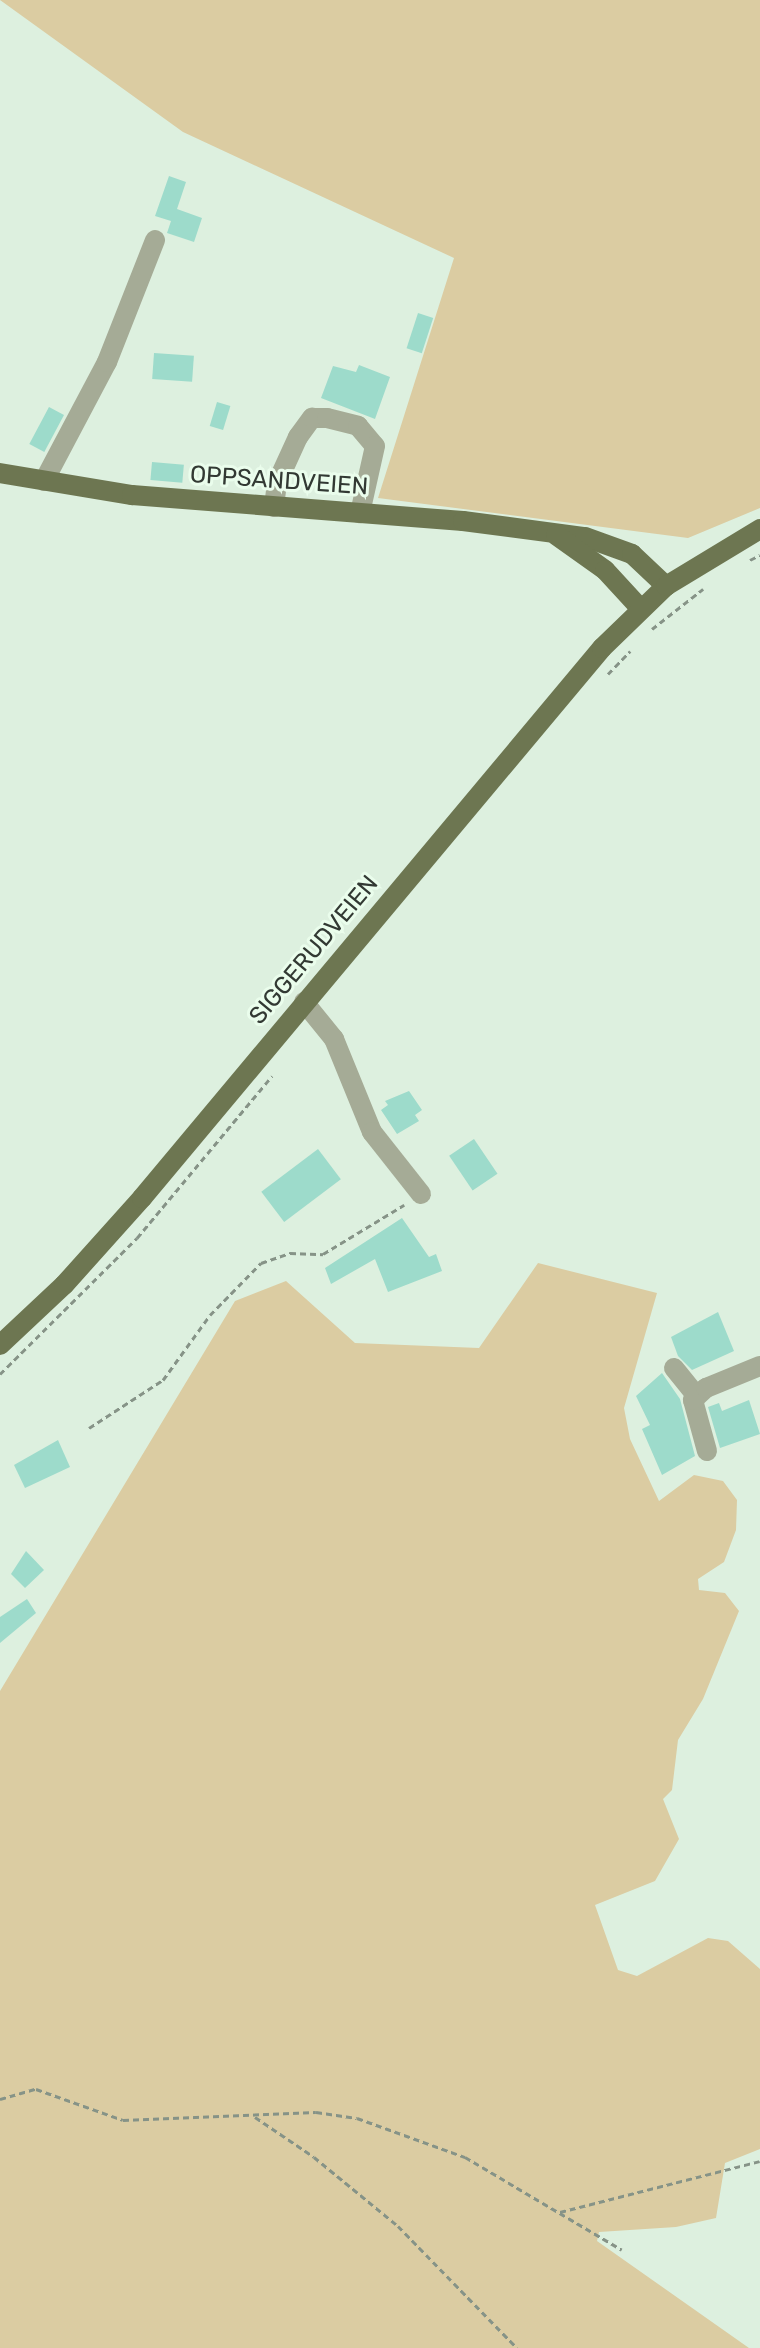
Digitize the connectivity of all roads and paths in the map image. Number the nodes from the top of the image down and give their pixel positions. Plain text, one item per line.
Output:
1 (155, 240) dead end
2 (0, 473) edge
3 (44, 481) junction
4 (274, 507) junction
5 (360, 513) junction
6 (760, 529) edge
7 (556, 535) junction
8 (760, 555) edge
9 (739, 566) dead end
10 (666, 586) junction
11 (706, 586) dead end
12 (640, 608) junction
13 (648, 633) dead end
14 (639, 642) dead end
15 (601, 682) dead end
16 (304, 1002) junction
17 (280, 1066) dead end
18 (421, 1194) joint
19 (0, 1345) edge
20 (760, 1366) edge
21 (674, 1368) dead end
22 (0, 1374) edge
23 (696, 1395) junction
24 (89, 1428) dead end
25 (707, 1451) dead end
26 (0, 2099) edge
27 (255, 2117) junction
28 (760, 2161) edge
29 (560, 2212) junction
30 (622, 2250) dead end
31 (517, 2348) edge

1 - 3 lane
2 - 3 main road, OPPSANDVEIEN
3 - 4 main road, OPPSANDVEIEN
4 - 5 main road, OPPSANDVEIEN
4 - 5 lane
5 - 7 main road, OPPSANDVEIEN
6 - 10 main road, SIGGERUDVEIEN
7 - 10 main road, OPPSANDVEIEN
7 - 12 main road, OPPSANDVEIEN
8 - 9 path
10 - 12 main road, SIGGERUDVEIEN
11 - 13 path
12 - 16 main road, SIGGERUDVEIEN
14 - 15 path
16 - 18 lane
16 - 19 main road, SIGGERUDVEIEN
17 - 22 path
18 - 24 path
20 - 23 lane
21 - 23 lane
23 - 25 lane
26 - 27 path
27 - 29 path
27 - 31 path
28 - 29 path
29 - 30 path

